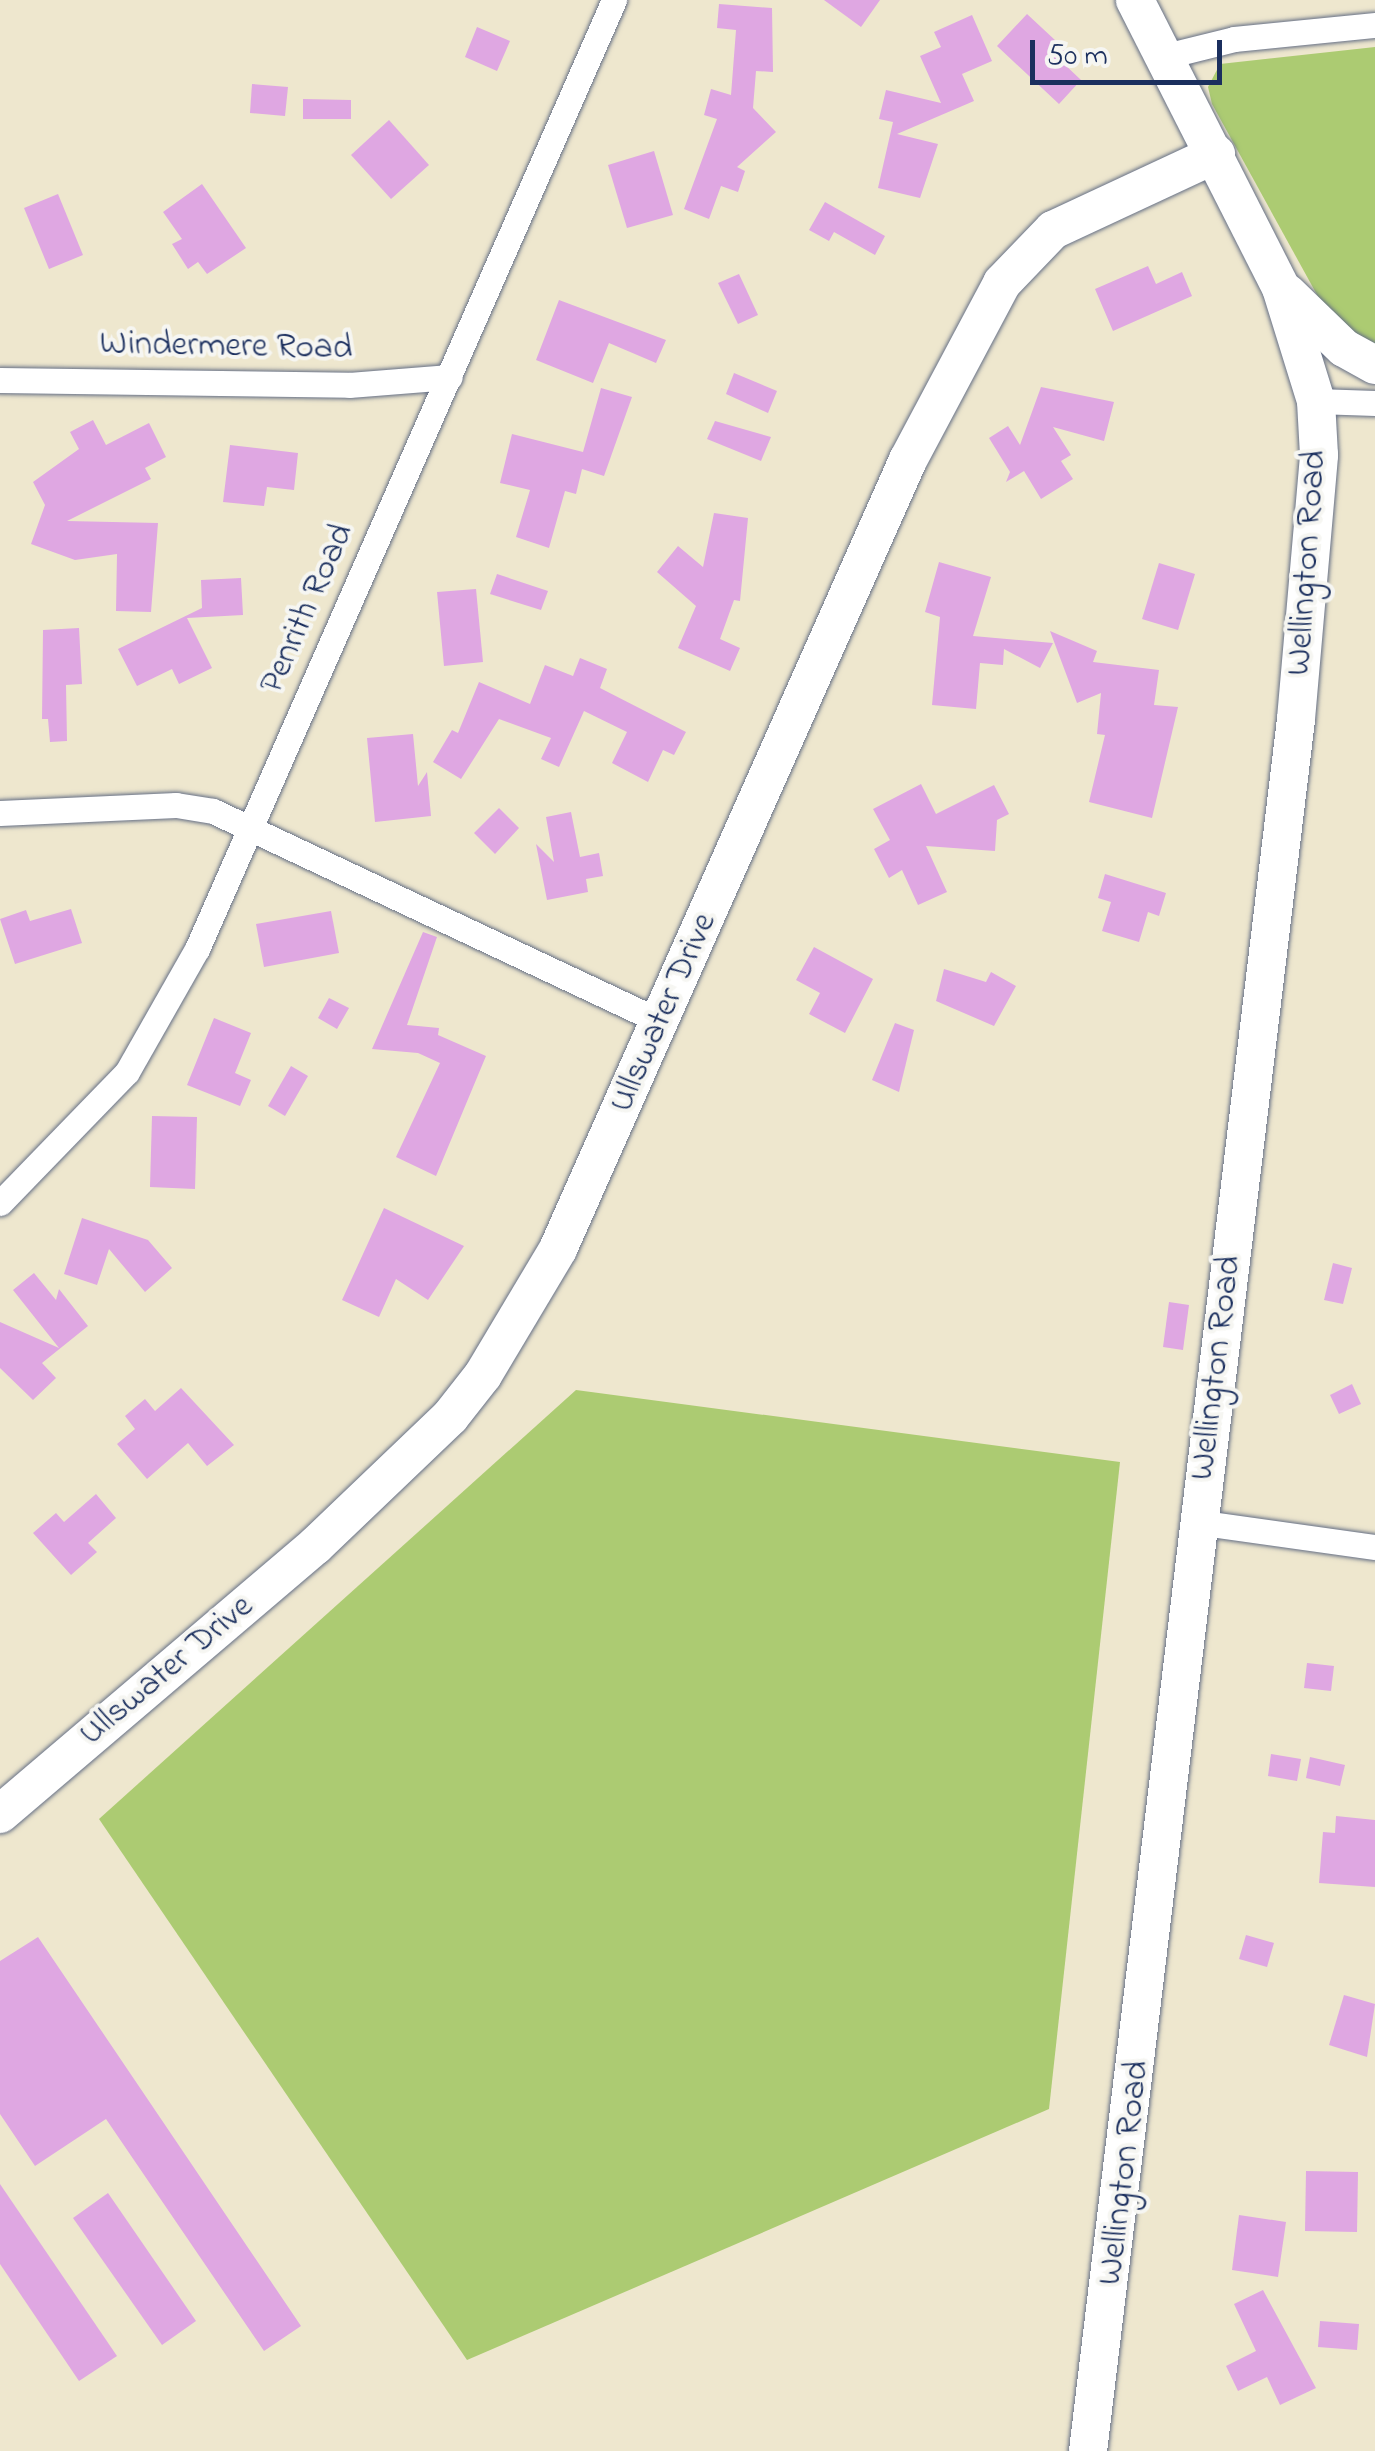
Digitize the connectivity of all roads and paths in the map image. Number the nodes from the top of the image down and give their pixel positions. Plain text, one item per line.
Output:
1 (614, 0) edge
2 (1135, 0) edge
3 (1375, 24) edge
4 (1166, 56) junction
5 (1216, 154) junction
6 (1281, 288) junction
7 (1375, 365) edge
8 (450, 378) junction
9 (0, 380) edge
10 (1316, 401) junction
11 (1375, 402) edge
12 (0, 812) edge
13 (252, 825) junction
14 (662, 1022) junction
15 (0, 1203) edge
16 (1197, 1522) junction
17 (1375, 1548) edge
18 (0, 1814) edge
19 (1088, 2451) edge

1 - 8 street, Penrith Road
2 - 4 main road
3 - 4 street
4 - 5 main road
5 - 6 main road
5 - 14 main road, Ullswater Drive
6 - 7 main road
6 - 10 main road, Wellington Road
8 - 9 street, Windermere Road
8 - 13 street, Penrith Road
10 - 11 street
10 - 16 main road, Wellington Road
12 - 13 street
13 - 14 street
13 - 15 street, Penrith Road
14 - 18 main road, Ullswater Drive
16 - 17 street
16 - 19 main road, Wellington Road

